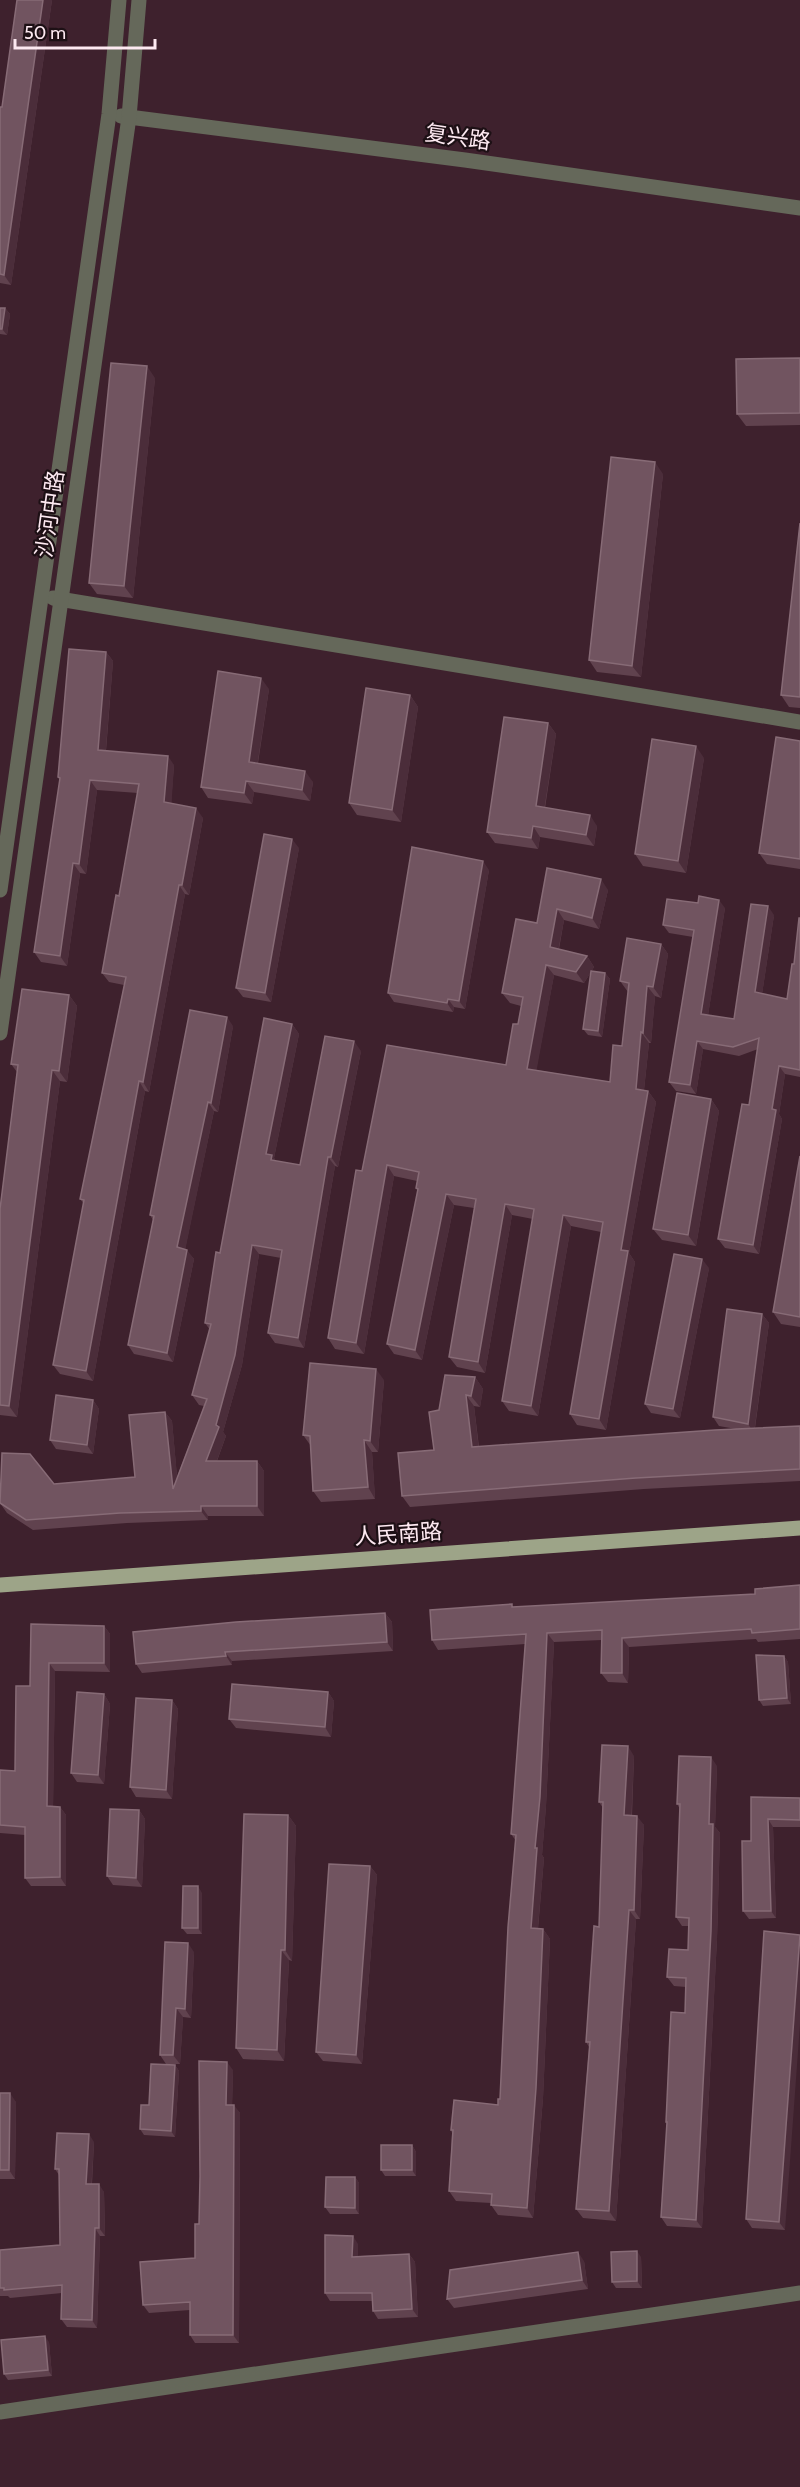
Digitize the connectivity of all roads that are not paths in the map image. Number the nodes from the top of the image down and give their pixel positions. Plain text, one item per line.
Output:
1 (119, 0) edge
2 (139, 0) edge
3 (109, 114) junction
4 (129, 117) junction
5 (800, 208) edge
6 (41, 596) junction
7 (61, 599) junction
8 (800, 722) edge
9 (0, 890) edge
10 (0, 1033) edge
11 (800, 1528) edge
12 (0, 1585) edge
13 (800, 2293) edge
14 (0, 2412) edge

1 - 3 street, 沙河中路
2 - 4 street, 沙河中路
3 - 4 street, 复兴路
3 - 6 street, 沙河中路
4 - 5 street, 复兴路
4 - 7 street, 沙河中路
6 - 7 street
6 - 9 street, 沙河中路
7 - 8 street
7 - 10 street, 沙河中路
11 - 12 main road, 人民南路
13 - 14 street

